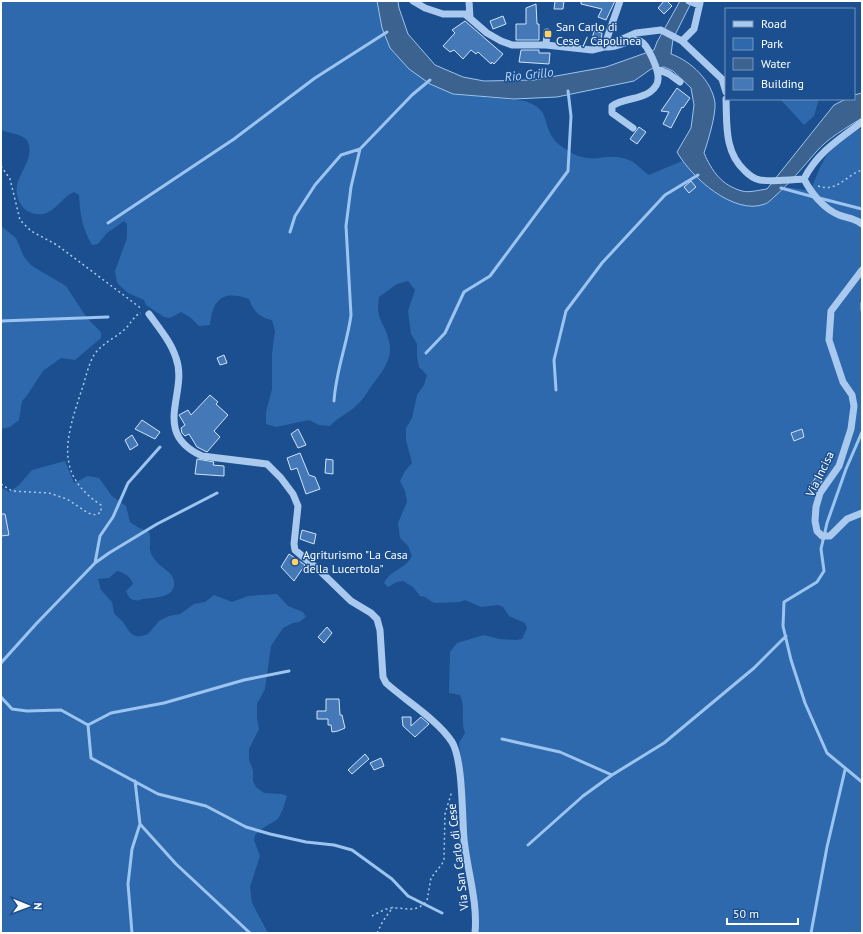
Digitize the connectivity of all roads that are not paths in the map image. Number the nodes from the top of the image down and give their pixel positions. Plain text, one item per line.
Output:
1 (413, 1) edge
2 (469, 1) edge
3 (620, 1) edge
4 (696, 3) edge
5 (472, 19) junction
6 (547, 32) dead end
7 (680, 39) junction
8 (546, 45) junction
9 (604, 47) junction
10 (657, 69) junction
11 (680, 82) dead end
12 (725, 89) edge
13 (726, 100) edge
14 (862, 122) edge
15 (633, 128) dead end
16 (804, 180) junction
17 (862, 224) edge
18 (862, 270) edge
19 (149, 314) road end
20 (862, 513) edge
21 (475, 933) edge

1 - 5 street
2 - 5 street
3 - 9 street
4 - 7 street
5 - 8 street
6 - 8 street
7 - 9 street
7 - 12 street
8 - 9 street
9 - 10 street
10 - 11 street
10 - 15 street
13 - 16 street
14 - 16 street
16 - 17 street
18 - 20 street, Via Incisa
19 - 21 street, Via San Carlo di Cese

